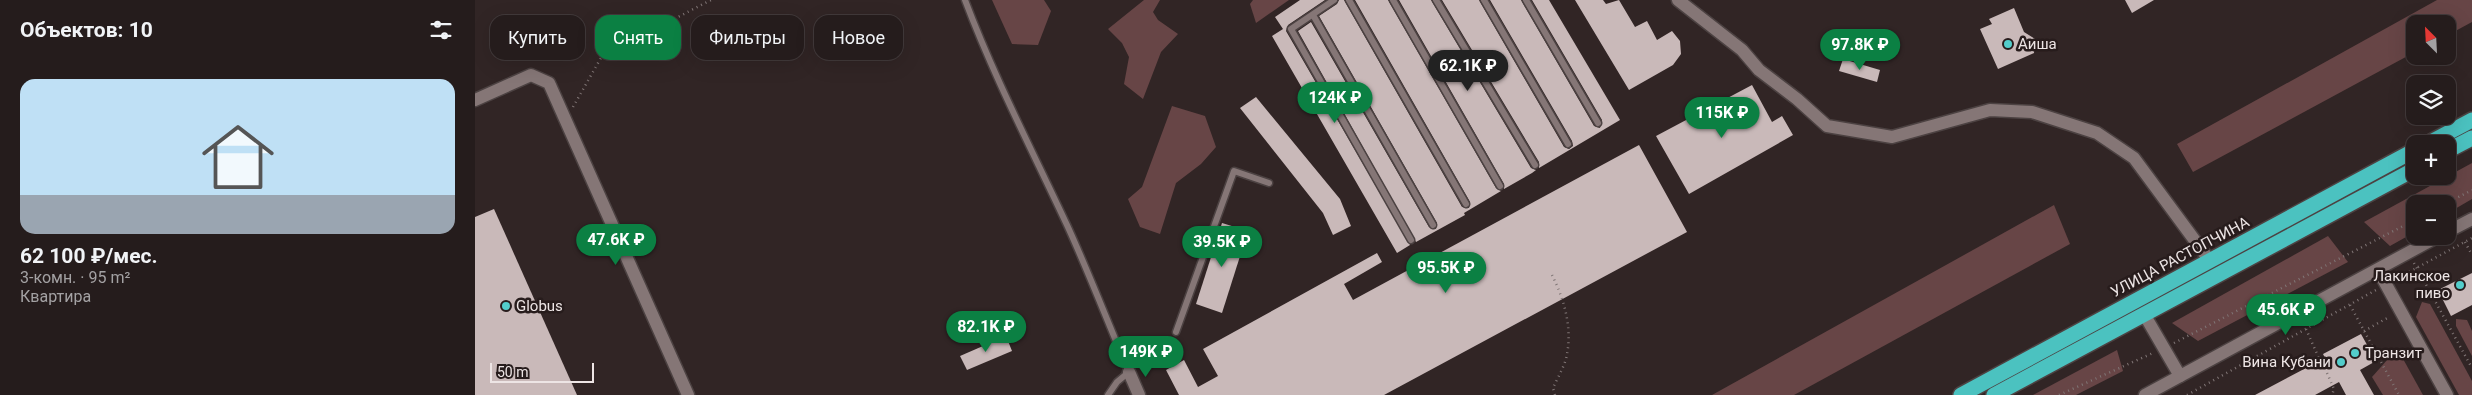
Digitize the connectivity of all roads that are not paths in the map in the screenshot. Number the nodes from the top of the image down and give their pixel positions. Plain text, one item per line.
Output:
1 (965, 0) edge
2 (1334, 0) edge
3 (1349, 0) edge
4 (1393, 0) edge
5 (1437, 0) edge
6 (1484, 0) edge
7 (1526, 0) edge
8 (1679, 0) edge
9 (1313, 15) junction
10 (475, 100) edge
11 (2472, 120) edge
12 (1598, 123) dead end
13 (2444, 135) edge
14 (2472, 138) edge
15 (1568, 144) dead end
16 (2456, 146) edge
17 (2406, 155) edge
18 (1535, 165) dead end
19 (2406, 174) edge
20 (1269, 183) dead end
21 (1500, 186) dead end
22 (1466, 204) dead end
23 (2472, 219) edge
24 (1433, 226) dead end
25 (2456, 227) edge
26 (1411, 240) dead end
27 (2423, 245) edge
28 (2210, 261) junction
29 (2378, 270) junction
30 (2144, 314) junction
31 (1176, 332) dead end
32 (1129, 372) junction
33 (2180, 376) junction
34 (688, 395) edge
35 (1108, 395) edge
36 (1139, 395) edge
37 (1961, 395) edge
38 (1994, 395) edge
39 (2145, 395) edge
40 (2447, 395) edge

1 - 32 lane
2 - 9 lane
3 - 22 lane
4 - 21 lane
5 - 18 lane
6 - 15 lane
7 - 12 lane
8 - 28 street
9 - 24 lane
9 - 26 lane
10 - 34 street
11 - 13 highway
14 - 16 highway
17 - 28 highway, УЛИЦА РАСТОПЧИНА
19 - 30 highway
20 - 31 lane
23 - 25 street
27 - 29 street
28 - 37 highway, УЛИЦА РАСТОПЧИНА
29 - 33 street
29 - 40 street
30 - 33 street
30 - 38 highway
32 - 35 lane
32 - 36 street
33 - 39 street

